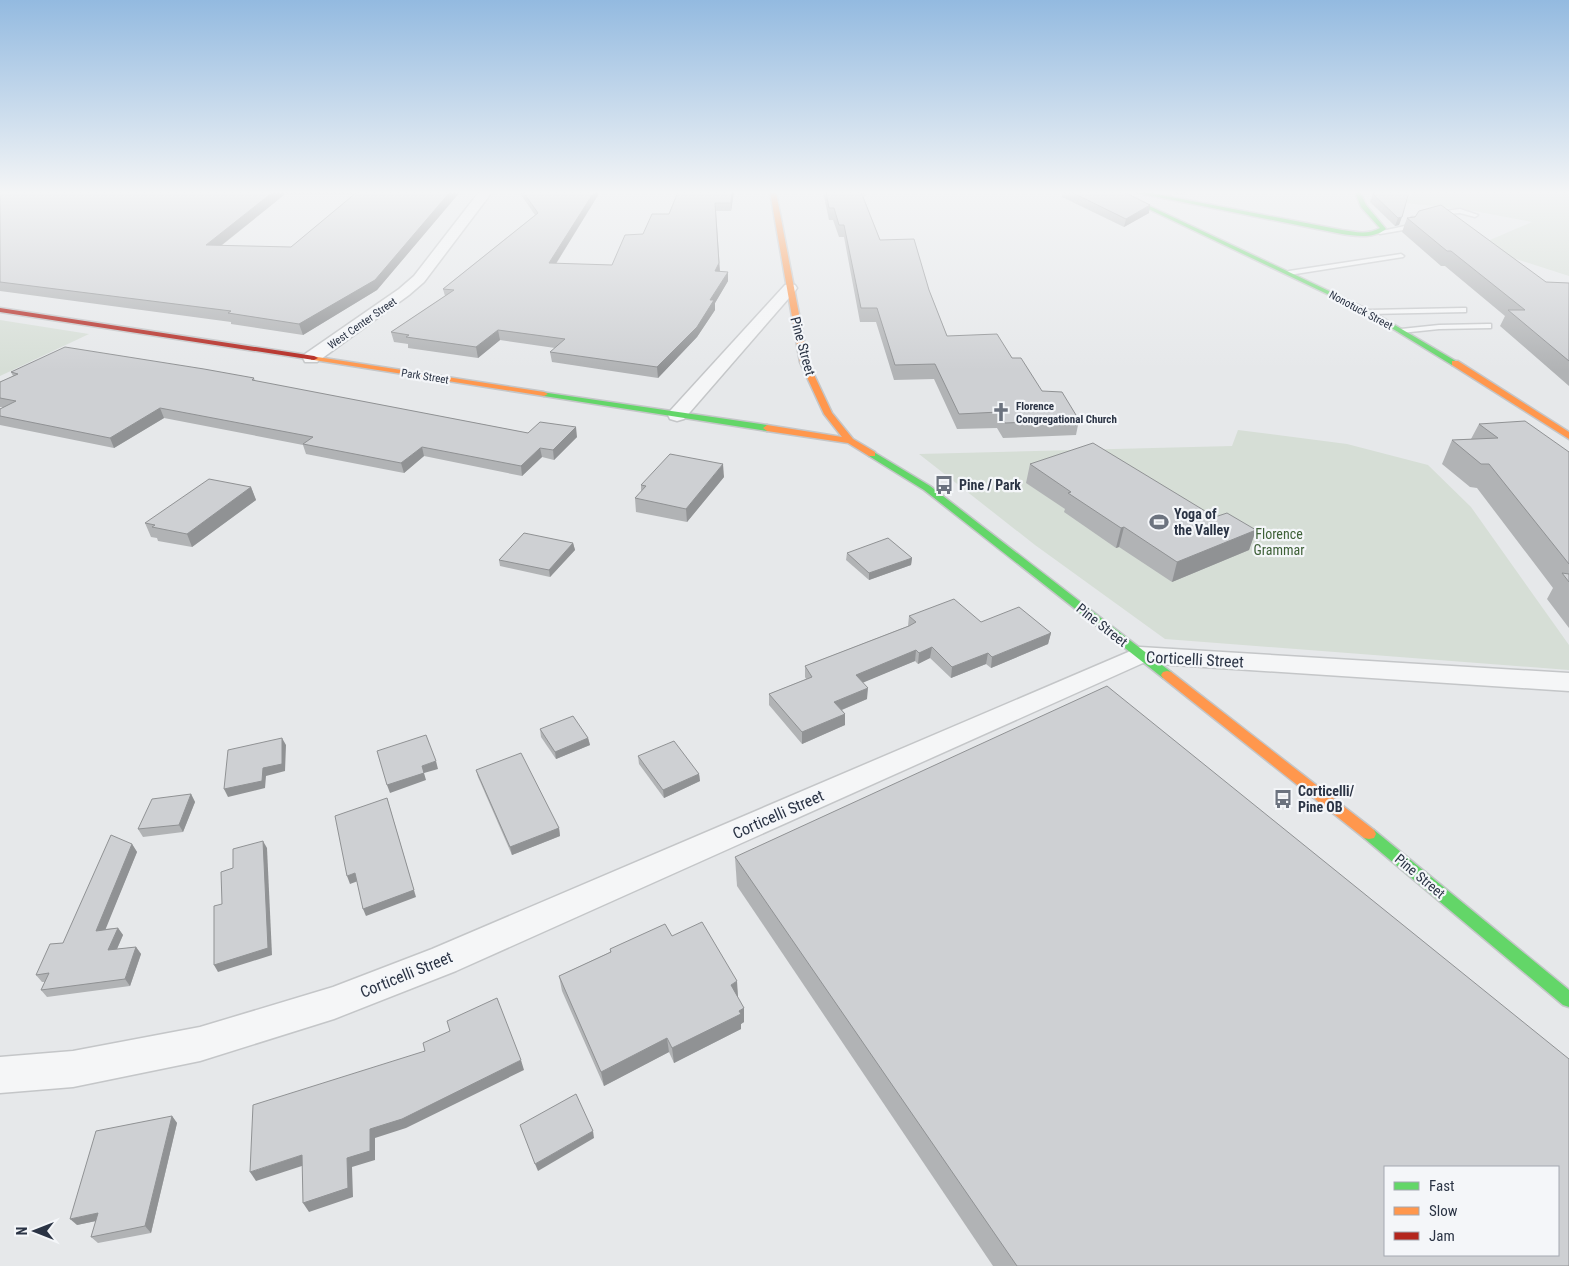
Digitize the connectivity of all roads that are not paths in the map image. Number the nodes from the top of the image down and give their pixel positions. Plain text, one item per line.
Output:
1 (441, 251) edge
2 (783, 251) edge
3 (1242, 251) edge
4 (1402, 256) dead end
5 (1289, 273) junction
6 (790, 288) junction
7 (0, 310) edge
8 (1464, 310) dead end
9 (1369, 312) junction
10 (1488, 326) dead end
11 (1401, 331) junction
12 (311, 358) junction
13 (677, 415) junction
14 (1569, 436) edge
15 (850, 441) junction
16 (1140, 655) junction
17 (1569, 682) edge
18 (1569, 1000) edge
19 (0, 1075) edge

1 - 12 street, West Center Street
2 - 6 main road, Pine Street
3 - 5 main road, Nonotuck Street
4 - 5 lane
5 - 9 main road, Nonotuck Street
6 - 13 street, Pine Street
6 - 15 main road, Pine Street
7 - 12 main road, Park Street
8 - 9 lane
9 - 11 main road, Nonotuck Street
10 - 11 lane
11 - 14 main road, Nonotuck Street
12 - 13 main road, Park Street
13 - 15 main road, Park Street
15 - 16 main road, Pine Street
16 - 17 street, Corticelli Street
16 - 18 main road, Pine Street
16 - 19 street, Corticelli Street

